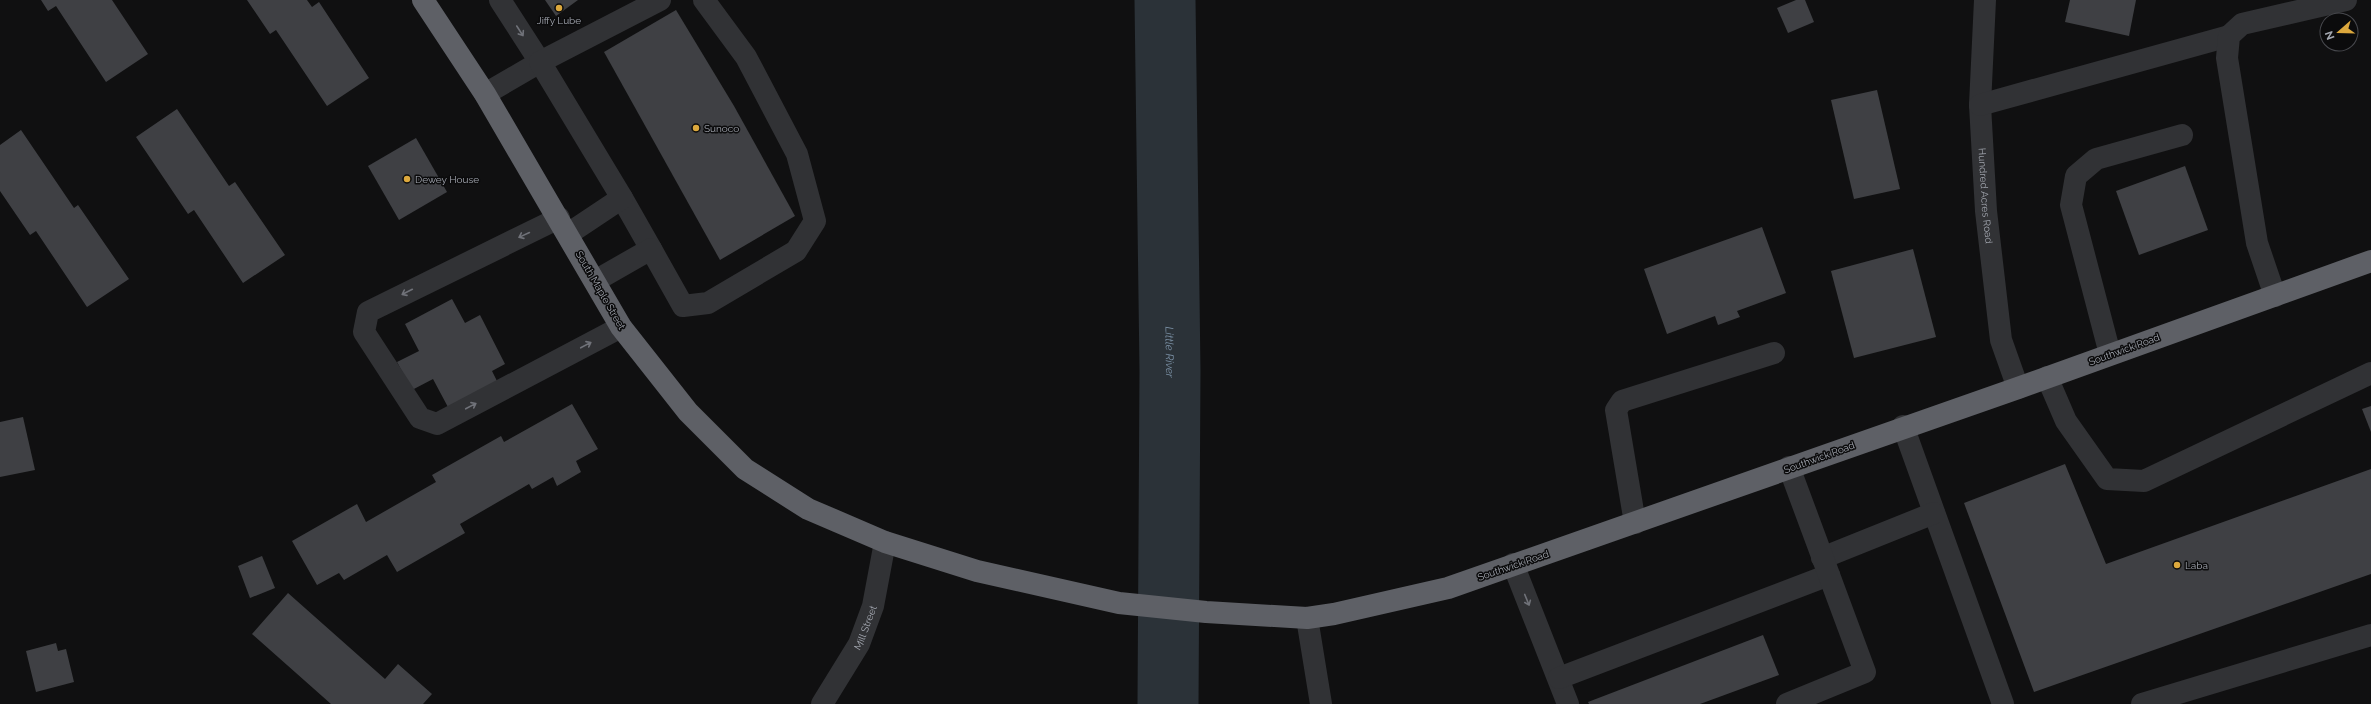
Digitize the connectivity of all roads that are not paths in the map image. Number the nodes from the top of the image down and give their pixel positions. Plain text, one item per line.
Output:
1 (424, 0) edge
2 (500, 0) edge
3 (660, 0) edge
4 (704, 0) edge
5 (1985, 0) edge
6 (2346, 0) edge
7 (2229, 36) junction
8 (540, 62) junction
9 (485, 94) junction
10 (1980, 105) junction
11 (2182, 135) dead end
12 (622, 198) junction
13 (564, 226) junction
14 (651, 249) junction
15 (2371, 261) edge
16 (595, 281) junction
17 (2275, 296) junction
18 (621, 326) junction
19 (1774, 353) dead end
20 (2110, 354) junction
21 (2371, 373) edge
22 (2047, 377) junction
23 (2018, 388) junction
24 (1903, 426) junction
25 (1790, 467) junction
26 (1934, 512) junction
27 (1635, 523) junction
28 (885, 542) junction
29 (1513, 564) junction
30 (1826, 567) junction
31 (1025, 582) joint
32 (1307, 618) junction
33 (2371, 635) edge
34 (1559, 678) junction
35 (1815, 699) edge
36 (822, 704) edge
37 (1321, 704) edge
38 (1568, 704) edge
39 (1787, 704) edge
40 (2003, 704) edge
41 (2142, 704) edge

1 - 9 highway, South Maple Street
2 -> 8 street
3 - 8 street
4 - 14 street
5 - 10 street, Hundred Acres Road
6 - 7 street
7 - 10 street
7 - 17 street
8 - 9 street
8 - 12 street
9 - 13 highway, South Maple Street
10 - 23 street, Hundred Acres Road
11 - 20 street
12 - 13 street
12 - 14 street
13 - 16 highway, South Maple Street
13 -> 18 street
14 - 16 street
15 - 17 highway, Southwick Road
16 - 18 highway, South Maple Street
17 - 20 highway, Southwick Road
18 - 28 highway, South Maple Street
19 - 27 street
20 - 22 highway, Southwick Road
21 - 22 street
22 - 23 highway, Southwick Road
23 - 24 highway, Southwick Road
24 - 25 highway, Southwick Road
24 - 26 street
25 - 27 highway, Southwick Road
25 - 30 street
26 - 30 street
26 - 40 street
27 - 29 highway, Southwick Road
28 - 31 highway, South Maple Street
28 - 36 street, Mill Street
29 - 32 highway, Southwick Road
29 -> 34 street
30 - 34 street
30 - 35 street
31 - 32 highway, Southwick Road
32 - 37 street
33 - 41 street
34 - 38 street
35 - 39 street

